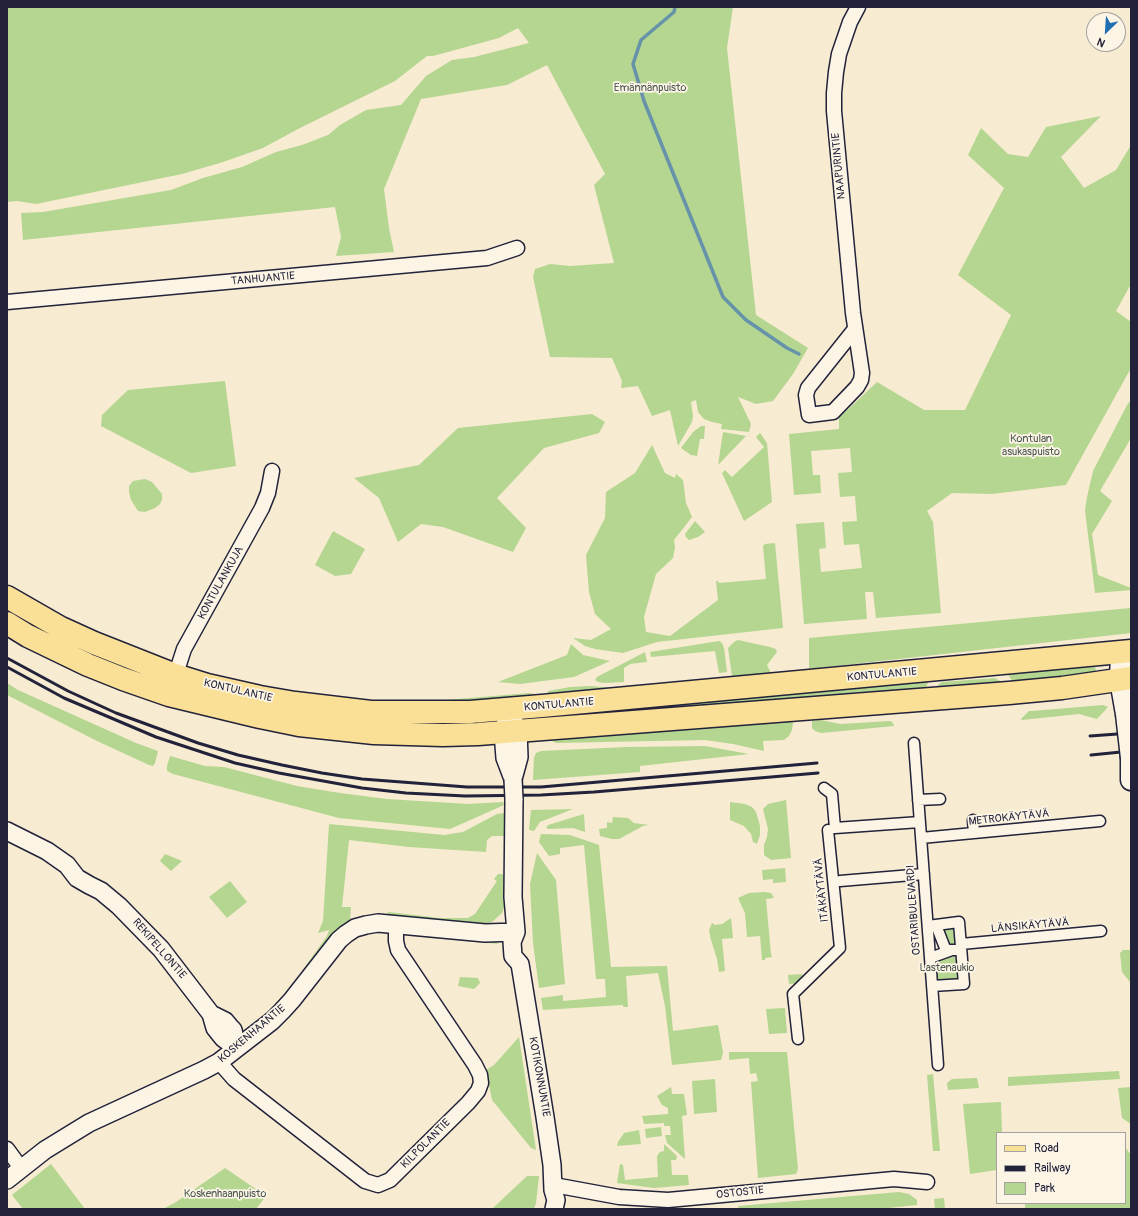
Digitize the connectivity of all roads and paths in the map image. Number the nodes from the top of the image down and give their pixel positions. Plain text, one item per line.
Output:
1 (858, 7) edge
2 (517, 248) dead end
3 (7, 302) edge
4 (855, 329) junction
5 (272, 471) dead end
6 (7, 597) edge
7 (7, 623) edge
8 (1127, 666) edge
9 (172, 685) junction
10 (509, 709) junction
11 (510, 731) junction
12 (914, 743) dead end
13 (1131, 780) edge
14 (940, 799) dead end
15 (918, 800) junction
16 (826, 802) dead end
17 (973, 820) dead end
18 (1100, 821) dead end
19 (920, 822) junction
20 (828, 830) dead end
21 (7, 831) edge
22 (974, 833) junction
23 (921, 838) junction
24 (924, 874) junction
25 (840, 880) dead end
26 (396, 924) junction
27 (932, 925) junction
28 (1101, 931) dead end
29 (516, 932) junction
30 (958, 948) junction
31 (930, 958) junction
32 (932, 986) junction
33 (798, 1038) dead end
34 (237, 1048) junction
35 (219, 1062) junction
36 (938, 1065) dead end
37 (7, 1149) edge
38 (21, 1168) junction
39 (7, 1180) edge
40 (927, 1182) dead end
41 (553, 1188) junction
42 (543, 1209) edge
43 (554, 1209) edge

1 - 4 street, NAAPURINTIE
2 - 3 street, TANHUANTIE
4 - 4 street, NAAPURINTIE
5 - 9 street, KONTULANKUJA
6 - 9 main road, KONTULANTIE
7 - 9 main road, KONTULANTIE
8 - 10 main road, KONTULANTIE
8 - 11 main road, KONTULANTIE
8 - 13 main road, bridge
9 - 10 main road, KONTULANTIE
9 - 11 main road, KONTULANTIE
10 - 11 street, KOTIKONNUNTIE
11 - 29 street, KOTIKONNUNTIE, bridge
12 - 15 street, OSTARIBULEVARDI
14 - 15 street
15 - 19 street, OSTARIBULEVARDI
16 - 19 street
17 - 22 street
18 - 22 street, METROKÄYTÄVÄ
19 - 23 street, OSTARIBULEVARDI
20 - 33 street, ITÄKÄYTÄVÄ
21 - 34 street, REKIPELLONTIE
22 - 23 street, METROKÄYTÄVÄ
23 - 24 street, OSTARIBULEVARDI
24 - 25 street
24 - 27 street, OSTARIBULEVARDI
26 - 29 street, KOSKENHAANTIE
26 - 34 street, KOSKENHAANTIE
26 - 35 street, KILPOLANTIE
27 - 30 street
27 - 30 street
27 - 31 street, OSTARIBULEVARDI
28 - 30 street, LÄNSIKÄYTÄVÄ
29 - 41 street, KOTIKONNUNTIE
30 - 31 street, LÄNSIKÄYTÄVÄ
30 - 32 street
31 - 32 street, OSTARIBULEVARDI
32 - 36 street, OSTARIBULEVARDI
34 - 35 street, KOSKENHAANTIE
35 - 38 street, KOSKENHAANTIE
37 - 38 street
38 - 39 street, KOSKENHAANTIE
40 - 41 street, OSTOSTIE
41 - 42 street
41 - 43 street, KOTIKONNUNTIE

